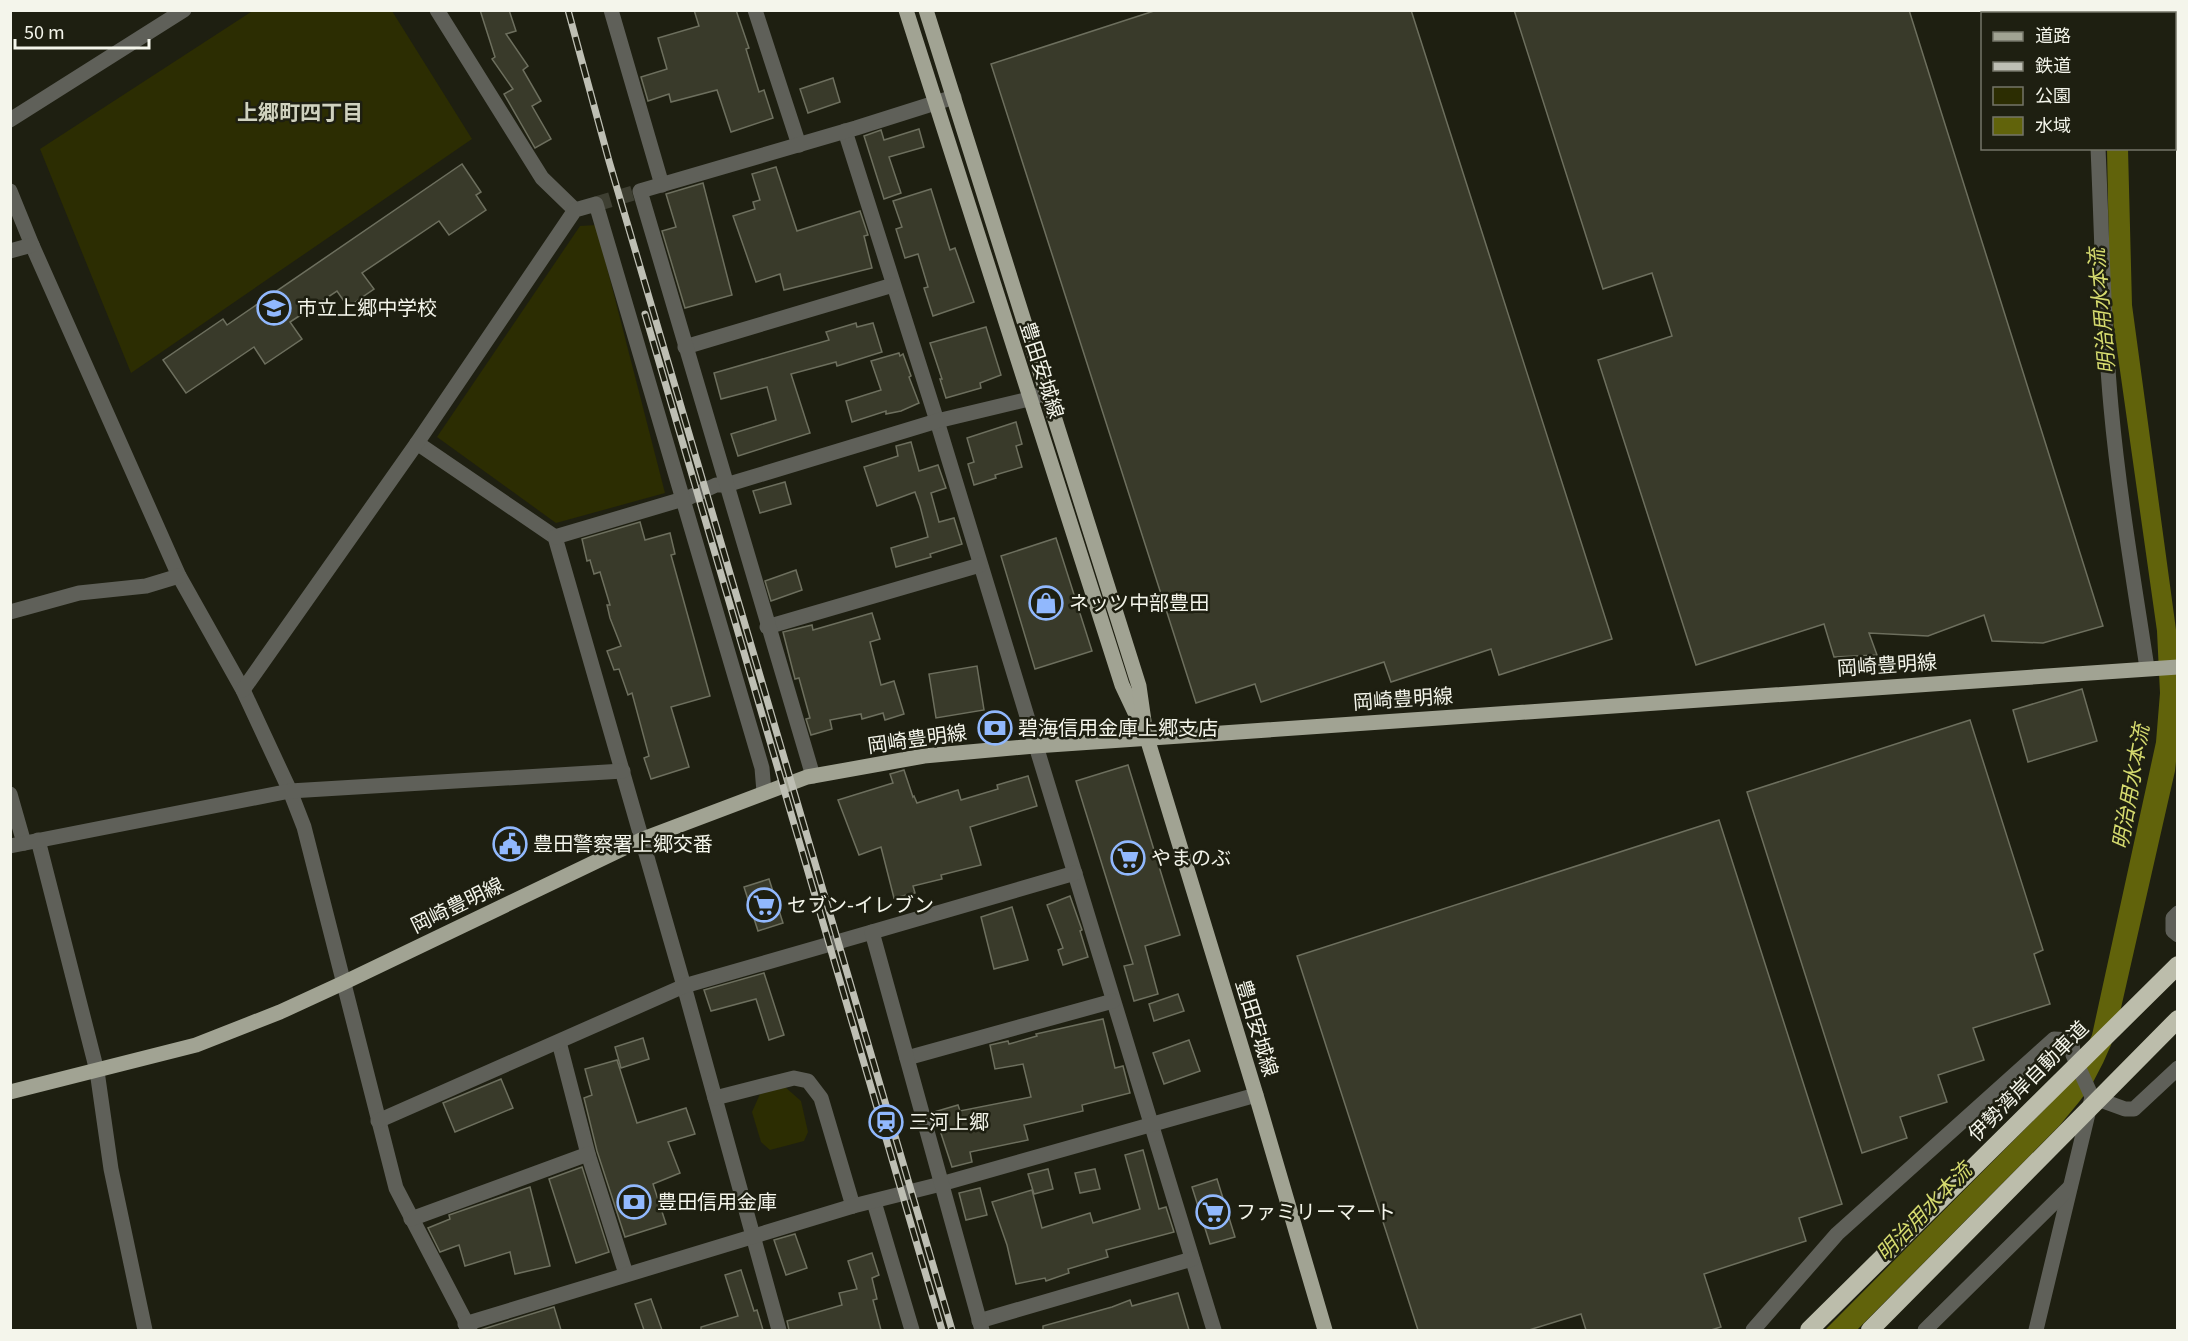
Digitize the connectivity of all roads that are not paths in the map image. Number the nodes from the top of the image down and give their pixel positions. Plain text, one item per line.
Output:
1 (184, 10) edge
2 (437, 10) edge
3 (611, 10) edge
4 (755, 10) edge
5 (906, 10) edge
6 (926, 10) edge
7 (954, 97) junction
8 (936, 104) junction
9 (10, 120) edge
10 (845, 131) junction
11 (799, 145) junction
12 (2098, 150) edge
13 (662, 185) junction
14 (10, 191) edge
15 (575, 210) junction
16 (32, 245) junction
17 (10, 250) edge
18 (892, 285) junction
19 (685, 347) junction
20 (1047, 392) junction
21 (1029, 399) junction
22 (937, 421) junction
23 (417, 443) junction
24 (726, 485) junction
25 (681, 500) junction
26 (555, 537) junction
27 (980, 565) junction
28 (178, 576) junction
29 (10, 612) edge
30 (767, 627) junction
31 (2178, 667) edge
32 (2150, 668) junction
33 (243, 690) junction
34 (1147, 738) junction
35 (1035, 746) junction
36 (623, 771) junction
37 (813, 776) junction
38 (290, 791) junction
39 (764, 792) junction
40 (10, 794) edge
41 (643, 839) junction
42 (24, 843) edge
43 (1074, 873) junction
44 (2178, 913) edge
45 (872, 932) junction
46 (2178, 935) edge
47 (2178, 965) edge
48 (343, 983) junction
49 (684, 986) junction
50 (1113, 1001) junction
51 (2178, 1019) edge
52 (559, 1042) junction
53 (906, 1058) junction
54 (2178, 1068) edge
55 (97, 1071) junction
56 (10, 1092) edge
57 (1256, 1095) junction
58 (2091, 1096) junction
59 (715, 1098) junction
60 (378, 1120) junction
61 (1151, 1124) junction
62 (588, 1154) junction
63 (941, 1184) junction
64 (2070, 1188) junction
65 (874, 1202) junction
66 (853, 1206) junction
67 (411, 1219) junction
68 (753, 1237) junction
69 (1192, 1259) junction
70 (626, 1274) junction
71 (981, 1326) edge
72 (467, 1327) edge
73 (145, 1330) edge
74 (779, 1330) edge
75 (912, 1330) edge
76 (1214, 1330) edge
77 (1325, 1330) edge
78 (1753, 1330) edge
79 (1809, 1330) edge
80 (1870, 1330) edge
81 (1925, 1330) edge
82 (2036, 1330) edge

1 - 9 street
2 - 15 street
3 - 13 street
4 - 11 street
5 - 8 main road, 豊田安城線
6 - 7 main road, 豊田安城線
7 - 8 street
7 - 20 main road, 豊田安城線
8 - 10 street
8 - 21 main road, 豊田安城線
10 - 11 street
10 - 18 street
11 - 13 street
12 - 32 street
13 - 19 street
14 - 16 street
15 - 23 street
15 - 25 street
16 - 17 street
16 - 28 street
18 - 19 street
18 - 22 street
19 - 24 street
20 - 21 street
20 - 34 main road, 豊田安城線
21 - 22 street
21 - 34 main road, 豊田安城線
22 - 24 street
22 - 27 street
23 - 26 street
23 - 33 street
24 - 25 street
24 - 30 street
25 - 26 street
25 - 39 street
26 - 36 street
27 - 30 street
27 - 35 street
28 - 29 street
28 - 33 street
30 - 37 street
31 - 32 main road, 岡崎豊明線
32 - 34 main road, 岡崎豊明線
33 - 38 street
34 - 35 main road, 岡崎豊明線
34 - 57 main road, 豊田安城線
35 - 37 main road, 岡崎豊明線
35 - 43 street
36 - 38 street
36 - 41 street
37 - 39 main road, 岡崎豊明線
38 - 42 street
38 - 48 street
39 - 41 main road, 岡崎豊明線
40 - 42 street
41 - 48 main road, 岡崎豊明線
41 - 49 street
42 - 55 street
43 - 45 street
43 - 50 street
44 - 46 street
45 - 49 street
45 - 53 street
47 - 79 highway, 伊勢湾岸自動車道
48 - 55 main road, 岡崎豊明線
48 - 60 street
49 - 52 street
49 - 59 street
50 - 53 street
50 - 61 street
51 - 80 highway
52 - 60 street
52 - 62 street
53 - 63 street
54 - 58 street
55 - 56 main road, 岡崎豊明線
55 - 73 street
57 - 61 street
57 - 77 main road, 豊田安城線
58 - 64 street
58 - 78 street
59 - 66 street
59 - 68 street
60 - 67 street
61 - 63 street
61 - 69 street
62 - 67 street
62 - 70 street
63 - 65 street
63 - 71 street
64 - 81 street
64 - 82 street
65 - 66 street
65 - 75 street
66 - 68 street
67 - 72 street
68 - 70 street
68 - 74 street
69 - 71 street
69 - 76 street
70 - 72 street

